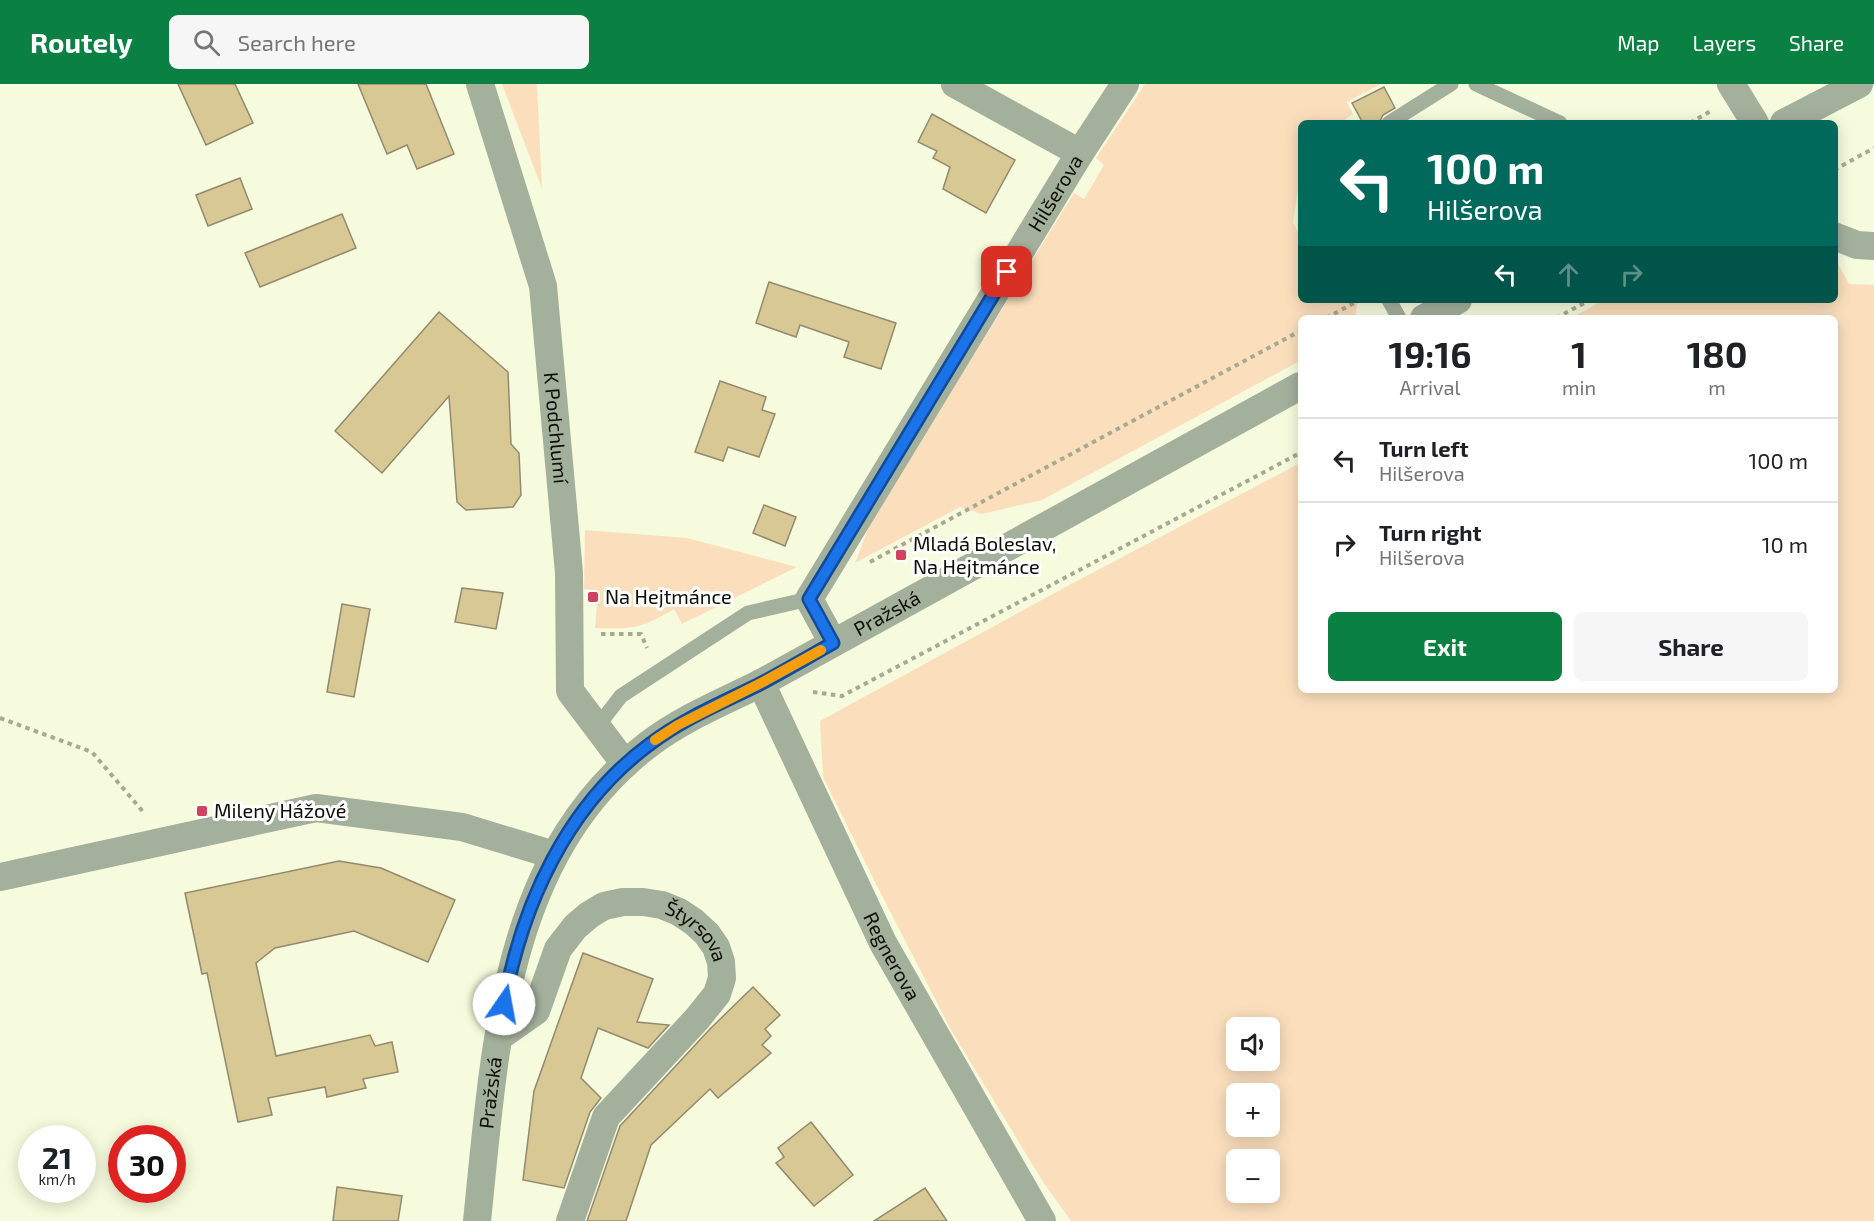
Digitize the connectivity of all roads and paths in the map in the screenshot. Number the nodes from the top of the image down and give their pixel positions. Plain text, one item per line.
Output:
1 (480, 84) edge
2 (955, 84) edge
3 (1125, 84) edge
4 (1451, 84) edge
5 (1476, 84) edge
6 (1731, 84) edge
7 (1859, 84) edge
8 (1712, 111) dead end
9 (1394, 120) edge
10 (1554, 120) edge
11 (1695, 120) edge
12 (1753, 120) edge
13 (1790, 120) edge
14 (1874, 148) edge
15 (1080, 153) junction
16 (1838, 168) edge
17 (1838, 238) edge
18 (1874, 246) edge
19 (1354, 303) edge
20 (1452, 303) edge
21 (1584, 303) edge
22 (1332, 315) edge
23 (1430, 315) edge
24 (1562, 315) edge
25 (1298, 333) edge
26 (1298, 387) edge
27 (1298, 454) edge
28 (869, 563) dead end
29 (809, 599) junction
30 (599, 634) dead end
31 (833, 643) junction
32 (648, 651) dead end
33 (761, 683) junction
34 (0, 718) edge
35 (597, 728) junction
36 (625, 764) junction
37 (168, 839) junction
38 (554, 855) junction
39 (0, 877) edge
40 (499, 1037) junction
41 (477, 1221) edge
42 (570, 1221) edge
43 (1042, 1221) edge

1 - 35 street, K Podchlumí
2 - 15 street
3 - 15 street, Hilšerova
4 - 9 lane
5 - 10 lane
6 - 12 street
7 - 13 street
8 - 11 path
14 - 16 path
15 - 29 street, Hilšerova
17 - 18 street
19 - 22 path
20 - 23 street
21 - 24 path
25 - 28 path
26 - 31 street, Pražská
27 - 33 path
29 - 31 street
29 - 35 lane
30 - 32 path
31 - 33 street, Pražská
33 - 36 street, Pražská
33 - 43 street, Regnerova
34 - 37 path
35 - 36 street, K Podchlumí
36 - 38 street, Pražská
37 - 38 street
37 - 39 street
38 - 40 street, Pražská
40 - 41 street, Pražská
40 - 42 street, Štyrsova

